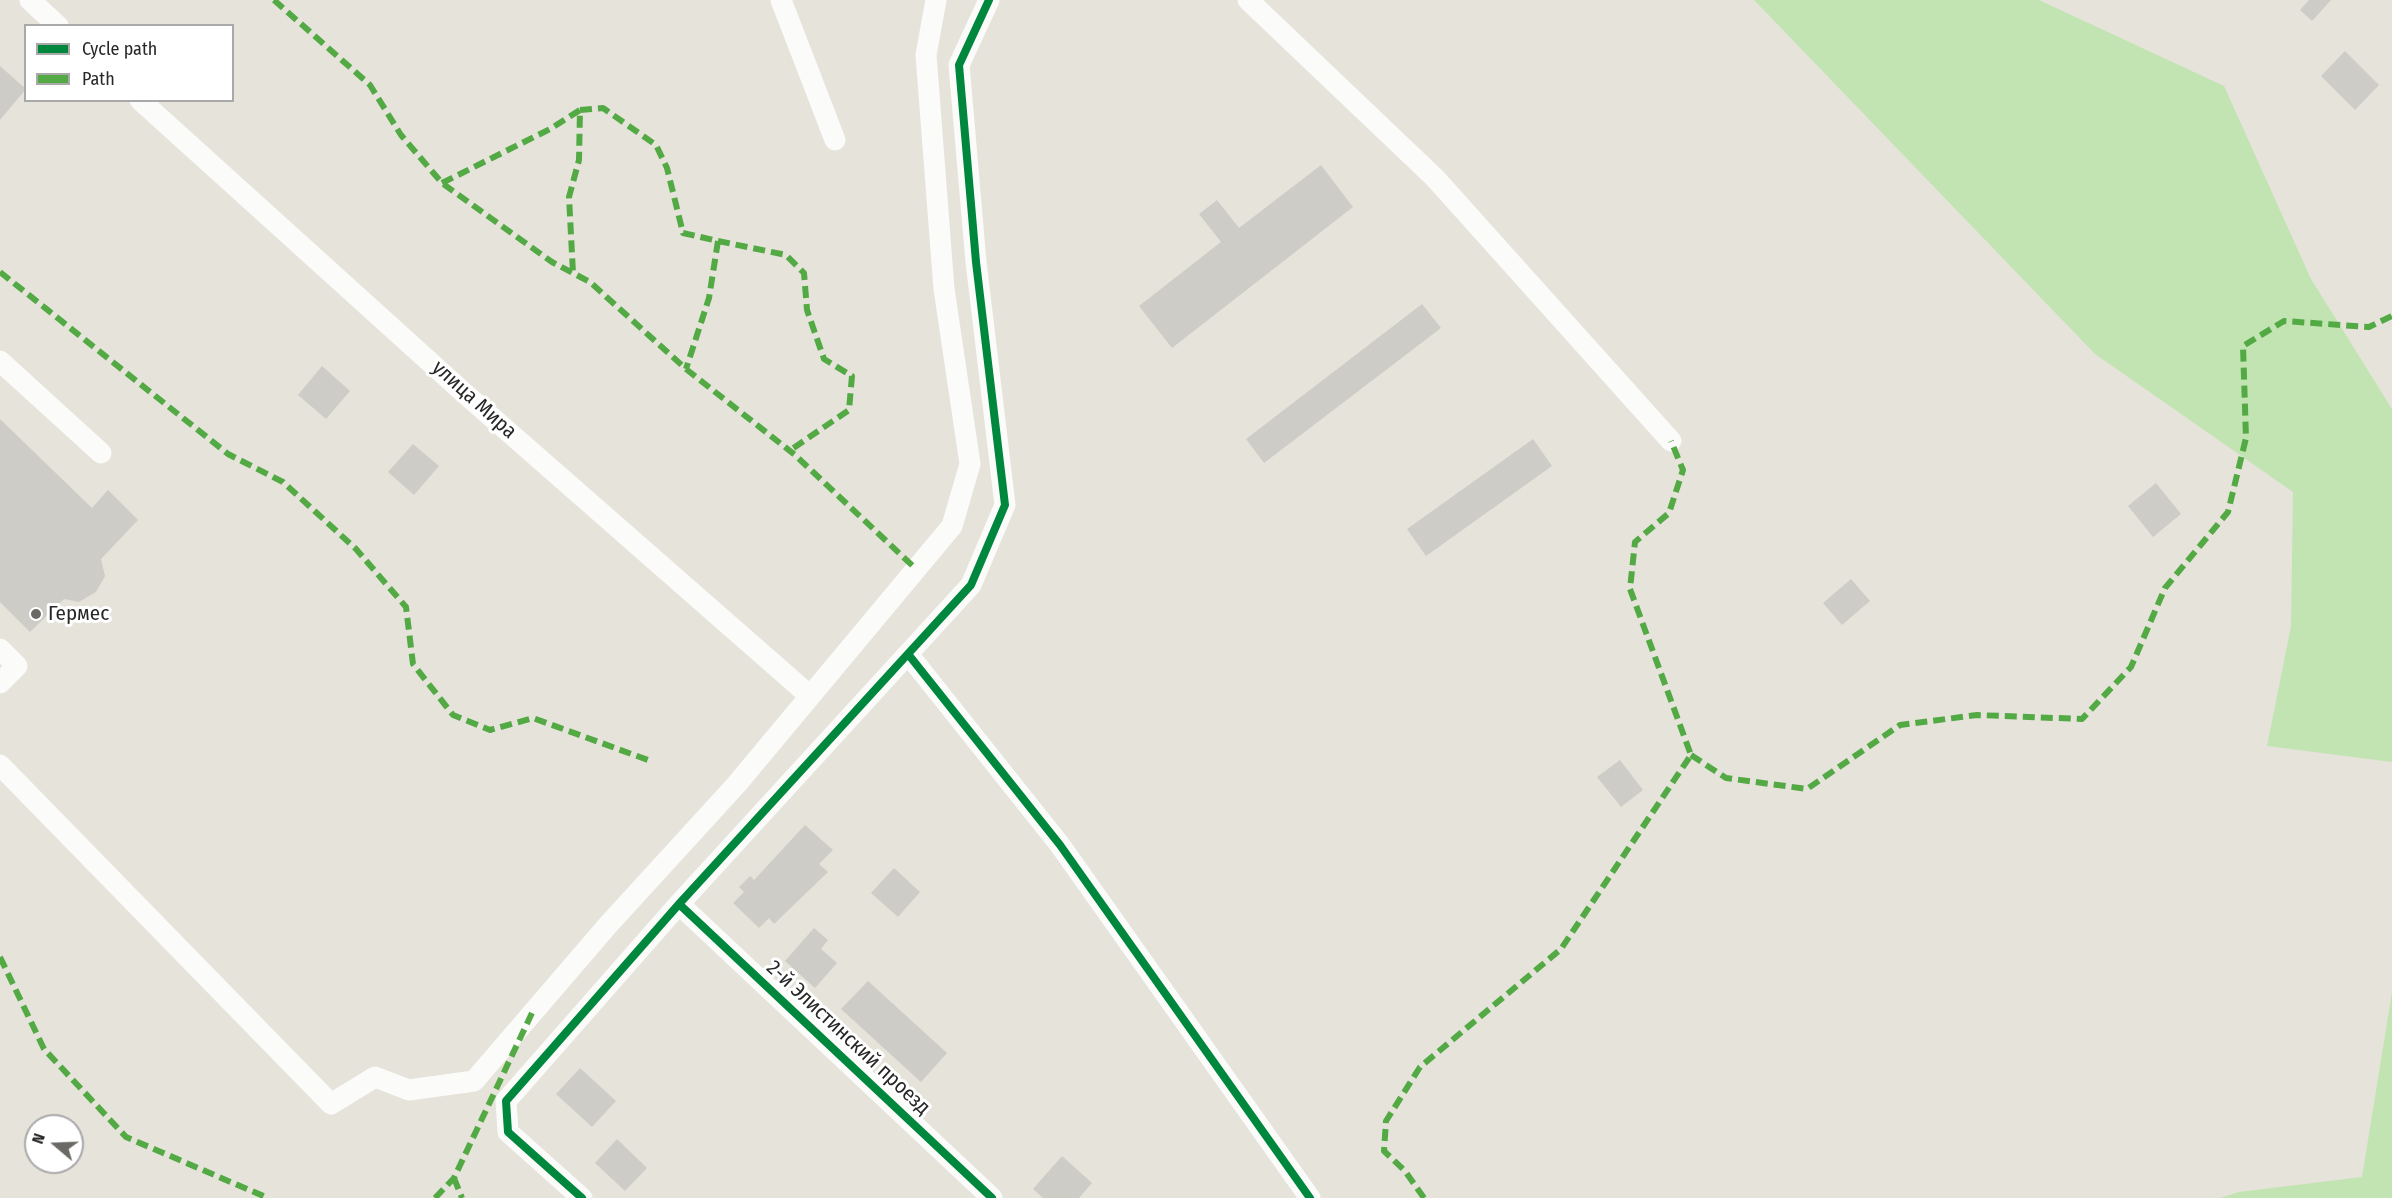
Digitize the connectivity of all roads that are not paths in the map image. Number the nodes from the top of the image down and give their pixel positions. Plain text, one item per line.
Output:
1 (30, 0) edge
2 (781, 0) edge
3 (936, 0) edge
4 (989, 0) edge
5 (1248, 0) edge
6 (56, 24) edge
7 (142, 102) edge
8 (835, 140) dead end
9 (0, 362) edge
10 (1671, 441) dead end
11 (101, 453) dead end
12 (0, 649) edge
13 (908, 654) junction
14 (0, 683) edge
15 (810, 696) junction
16 (0, 765) edge
17 (679, 904) junction
18 (582, 1198) edge
19 (992, 1198) edge
20 (1310, 1198) edge

1 - 6 street
2 - 8 street
3 - 15 street
4 - 13 street
5 - 10 street
7 - 15 street, улица Мира
9 - 11 street
12 - 14 street
13 - 17 street
13 - 20 street
15 - 16 street
17 - 18 street
17 - 19 street, 2-й Элистинский проезд

